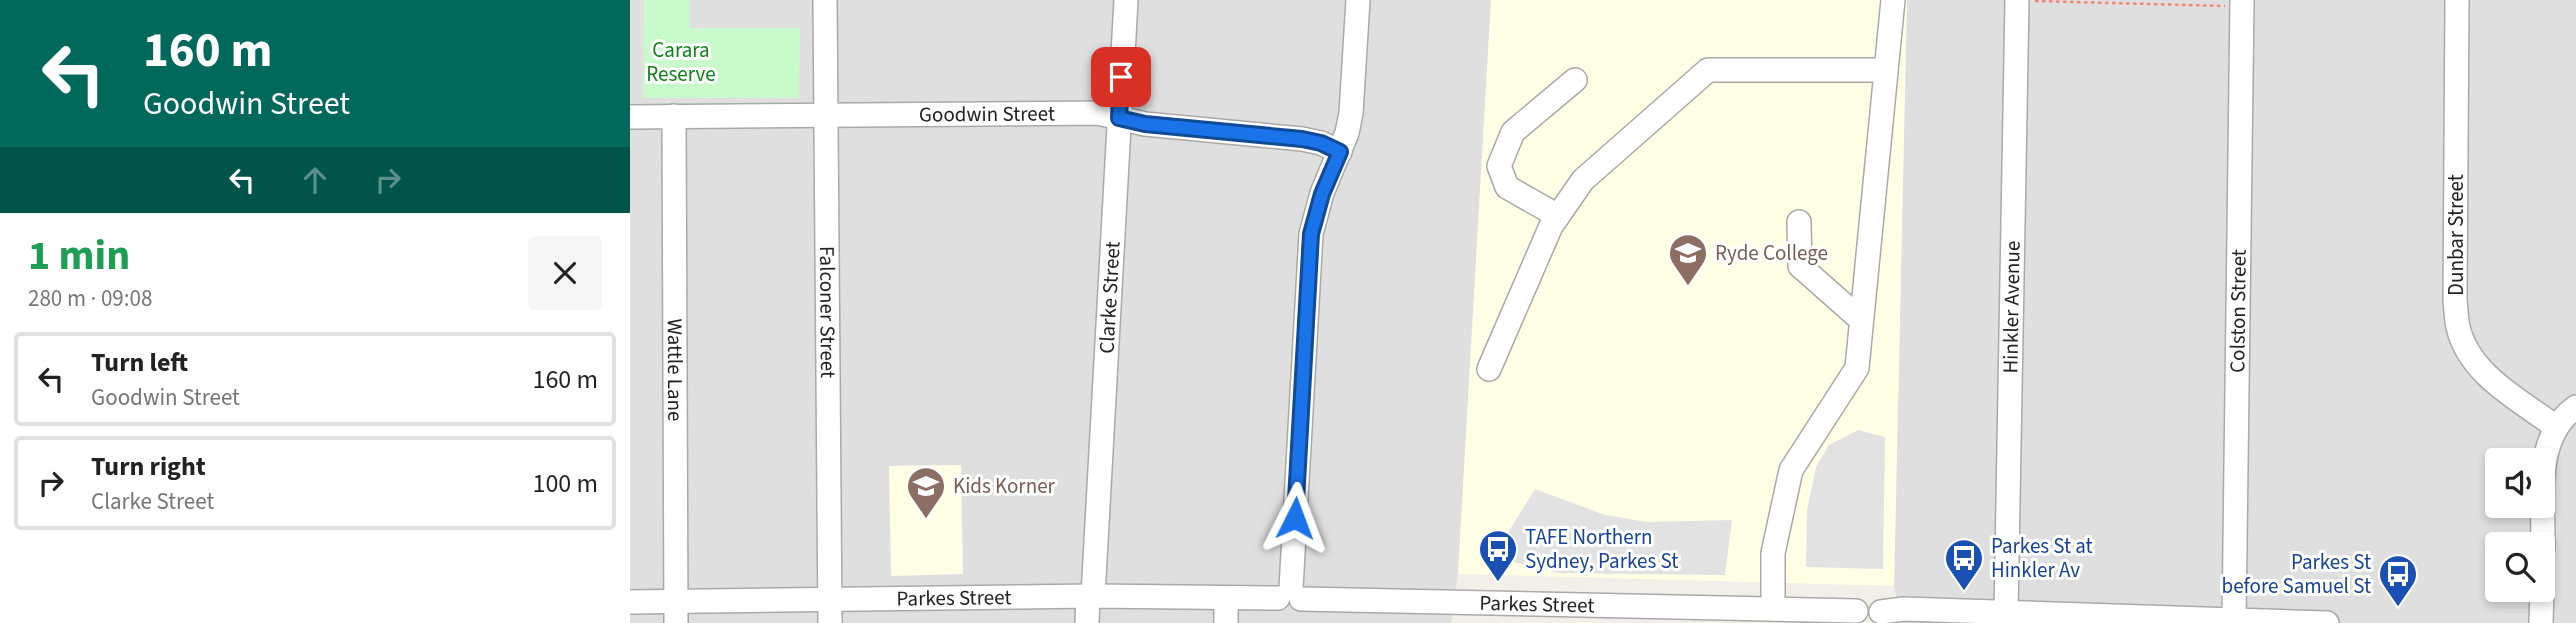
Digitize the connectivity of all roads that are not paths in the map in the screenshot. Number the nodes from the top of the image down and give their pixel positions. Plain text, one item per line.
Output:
1 (825, 0) edge
2 (1126, 0) edge
3 (1358, 0) edge
4 (1893, 0) edge
5 (2017, 0) edge
6 (2457, 0) edge
7 (2242, 3) edge
8 (1886, 70) junction
9 (1575, 80) dead end
10 (826, 113) junction
11 (674, 116) junction
12 (630, 117) edge
13 (1119, 118) junction
14 (1340, 152) junction
15 (1558, 216) junction
16 (1799, 222) dead end
17 (1860, 320) junction
18 (1489, 369) dead end
19 (2576, 407) edge
20 (2556, 427) junction
21 (2543, 532) edge
22 (1290, 595) junction
23 (1090, 596) junction
24 (830, 598) junction
25 (1226, 599) junction
26 (630, 602) edge
27 (2542, 602) edge
28 (1773, 609) junction
29 (676, 613) edge
30 (1496, 613) edge
31 (2006, 613) junction
32 (1630, 614) edge
33 (1858, 617) edge
34 (1879, 617) edge
35 (2192, 621) edge
36 (2234, 621) junction
37 (830, 623) edge
38 (1087, 623) edge
39 (1226, 623) edge
40 (2327, 623) edge
41 (2541, 623) edge

1 - 10 street, Falconer Street
2 - 13 street, Clarke Street
3 - 14 street
4 - 8 street
5 - 31 street, Hinkler Avenue
6 - 20 street, Dunbar Street
7 - 36 street, Colston Street
8 - 15 street
8 - 17 street
9 - 15 street
10 - 11 street, Goodwin Street
10 - 13 street, Goodwin Street
10 - 24 street, Falconer Street
11 - 12 street, Goodwin Street
11 - 29 street, Wattle Lane
13 - 14 street, Goodwin Street
13 - 23 street, Clarke Street
14 - 22 street
15 - 18 street
16 - 17 street
17 - 28 street
19 - 20 street
20 - 21 street
22 - 25 street, Parkes Street
22 - 30 street, Parkes Street
23 - 24 street, Parkes Street
23 - 25 street, Parkes Street
23 - 38 street, Clarke Street
24 - 29 street, Parkes Street
24 - 37 street, Falconer Street
25 - 39 street
26 - 29 street, Parkes Street
27 - 41 street
28 - 32 street, Parkes Street
28 - 33 street, Parkes Street
30 - 32 street, Parkes Street
31 - 34 street
31 - 35 street
33 - 34 street, Parkes Street
35 - 36 street
36 - 40 street

